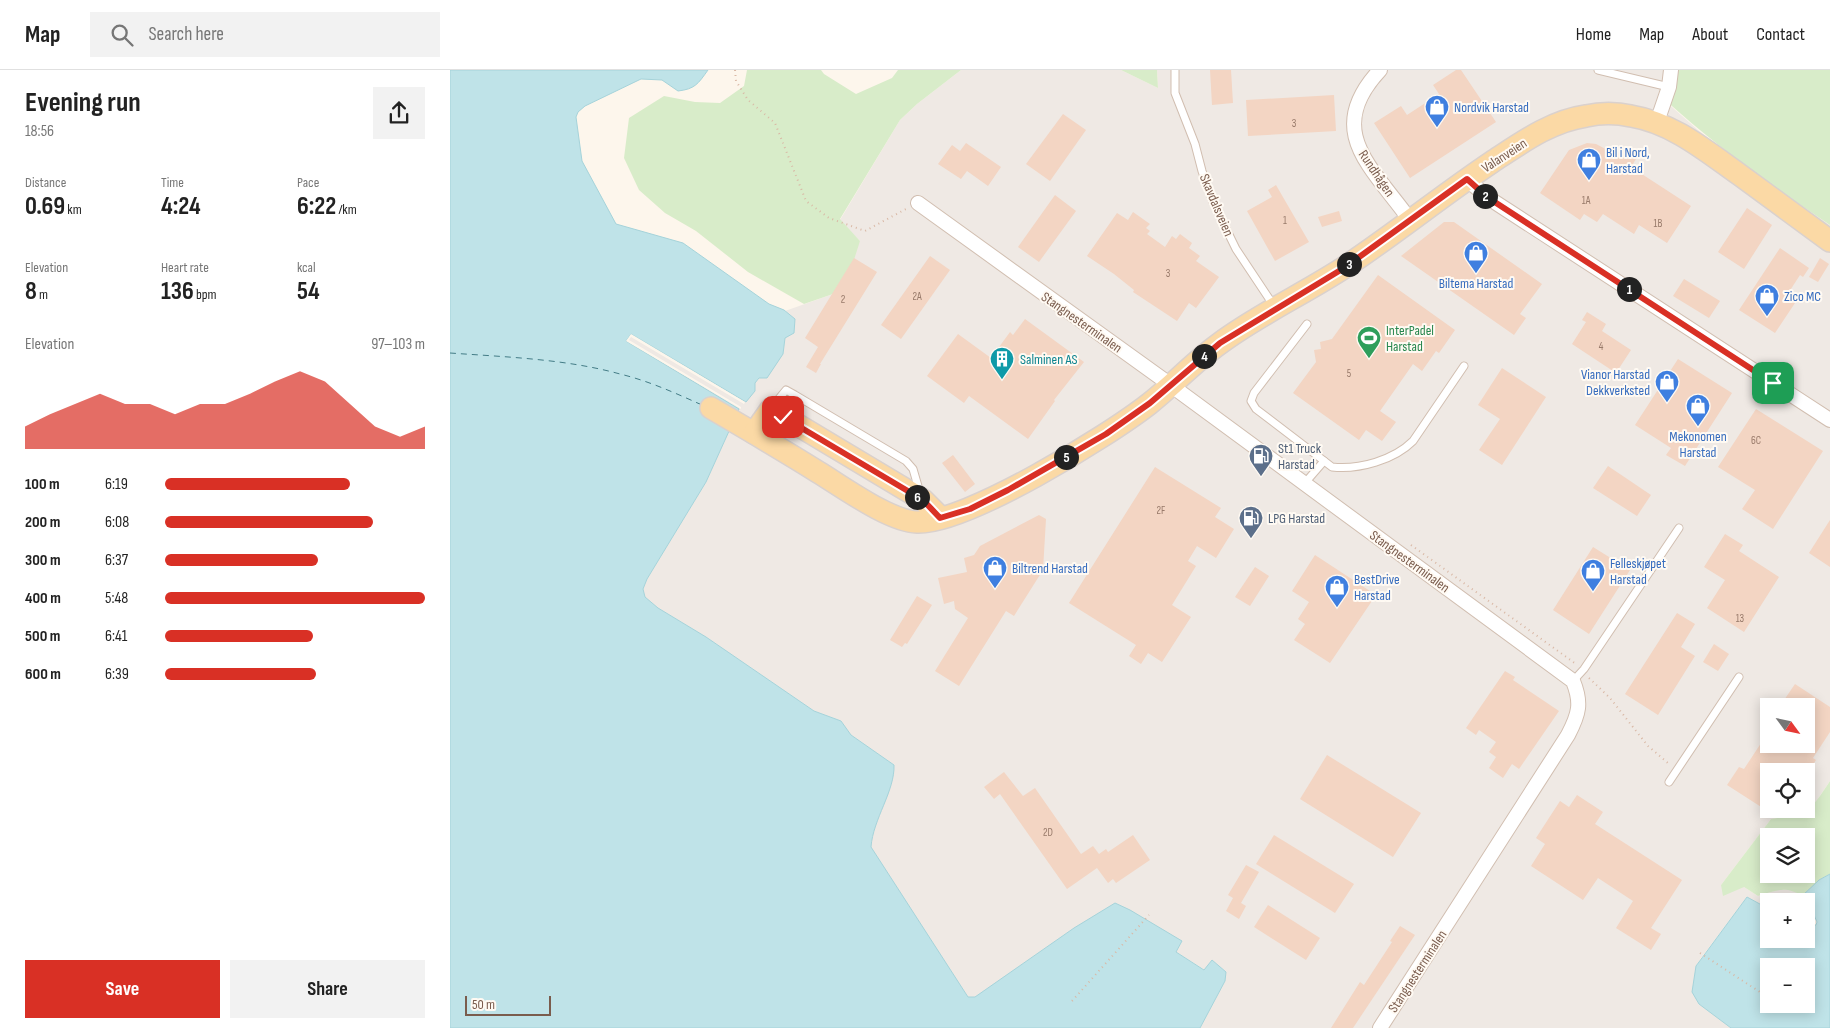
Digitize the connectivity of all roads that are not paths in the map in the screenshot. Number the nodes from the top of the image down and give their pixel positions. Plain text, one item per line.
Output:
1 (1175, 70) edge
2 (1380, 70) edge
3 (1598, 70) edge
4 (1670, 70) edge
5 (1669, 87) junction
6 (1657, 122) junction
7 (1467, 179) junction
8 (918, 203) road end
9 (1410, 220) junction
10 (1830, 241) edge
11 (1276, 308) junction
12 (1307, 324) dead end
13 (1464, 366) dead end
14 (1170, 385) junction
15 (711, 408) dead end
16 (1830, 420) edge
17 (747, 429) junction
18 (1324, 461) junction
19 (1304, 484) junction
20 (940, 518) junction
21 (1679, 528) dead end
22 (1739, 676) dead end
23 (1573, 681) junction
24 (1669, 782) dead end
25 (1380, 1028) edge

1 - 11 lane, Skavdalsveien
2 - 9 street, Rundhågen
3 - 5 lane
4 - 5 street
5 - 6 street
6 - 7 main road, Valanveien
6 - 10 main road, Valanveien
7 - 9 main road, Valanveien
7 - 16 street
8 - 14 street, Stangnesterminalen
9 - 11 main road, Valanveien
11 - 14 main road, Valanveien
12 - 18 lane
13 - 18 lane
14 - 19 street, Stangnesterminalen
14 - 20 main road, Valanveien
15 - 17 main road, Valanveien
17 - 20 main road, Valanveien
17 - 20 main road
18 - 19 lane
19 - 23 street, Stangnesterminalen
21 - 23 lane
22 - 24 lane
23 - 25 street, Stangnesterminalen

